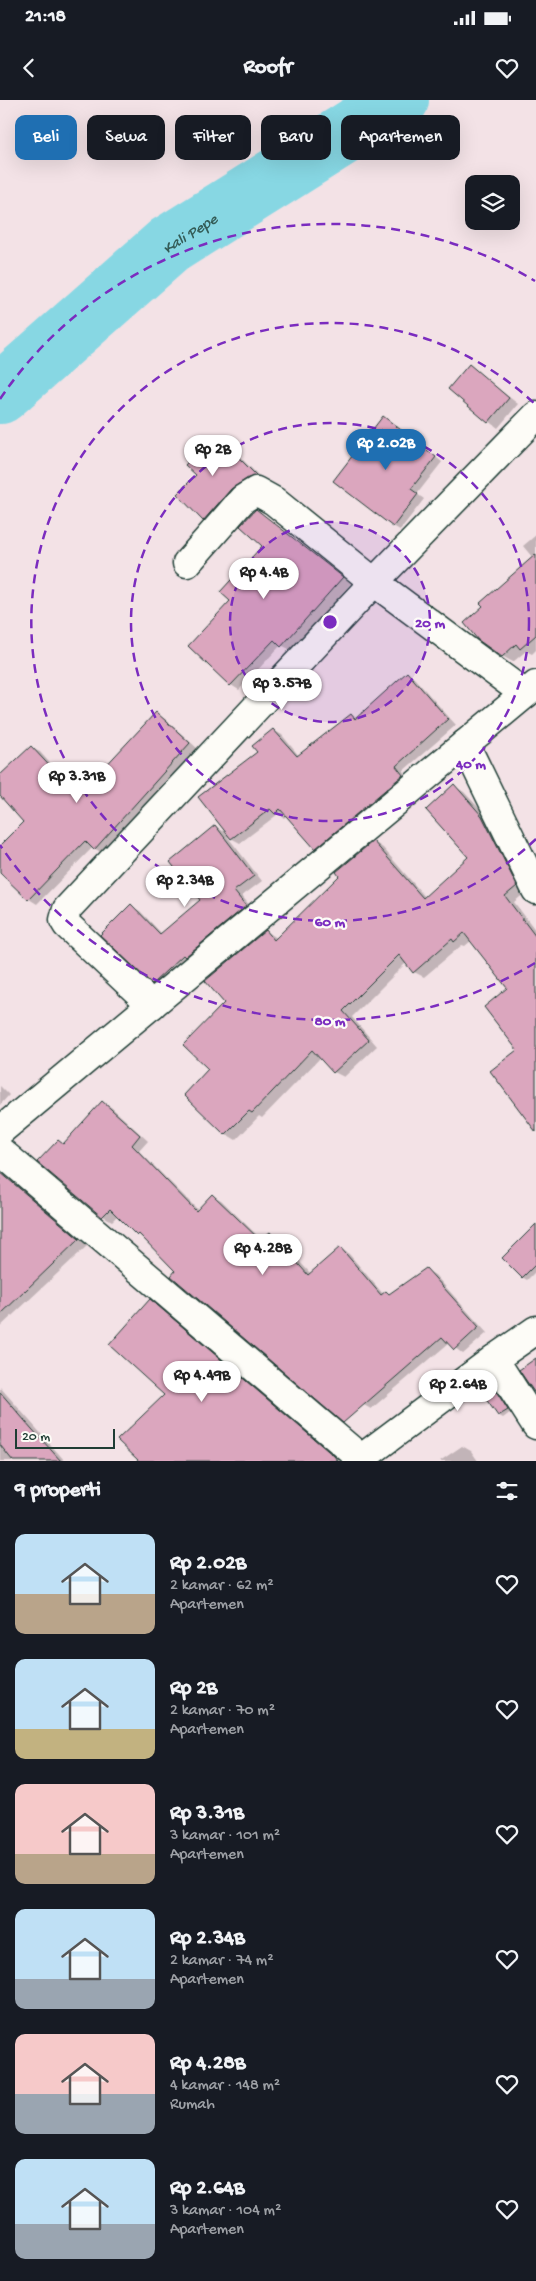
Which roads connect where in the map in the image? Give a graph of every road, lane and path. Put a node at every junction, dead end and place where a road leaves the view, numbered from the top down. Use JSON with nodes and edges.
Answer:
{"nodes":[{"id":1,"x":536,"y":416,"type":"edge"},
{"id":2,"x":187,"y":563,"type":"dead end"},
{"id":3,"x":374,"y":582,"type":"junction"},
{"id":4,"x":530,"y":690,"type":"edge"},
{"id":5,"x":465,"y":744,"type":"junction"},
{"id":6,"x":536,"y":890,"type":"edge"},
{"id":7,"x":152,"y":1005,"type":"junction"},
{"id":8,"x":0,"y":1131,"type":"edge"},
{"id":9,"x":0,"y":1151,"type":"edge"},
{"id":10,"x":536,"y":1330,"type":"edge"},
{"id":11,"x":494,"y":1358,"type":"junction"},
{"id":12,"x":536,"y":1425,"type":"edge"},
{"id":13,"x":361,"y":1460,"type":"edge"}],
"edges":[{"from":1,"to":3,"type":"street"},
{"from":2,"to":3,"type":"street"},
{"from":3,"to":4,"type":"street"},
{"from":3,"to":7,"type":"street"},
{"from":4,"to":5,"type":"street"},
{"from":5,"to":6,"type":"street"},
{"from":5,"to":7,"type":"street"},
{"from":7,"to":8,"type":"street"},
{"from":9,"to":13,"type":"street"},
{"from":10,"to":11,"type":"street"},
{"from":11,"to":12,"type":"street"},
{"from":11,"to":13,"type":"street"}]}
